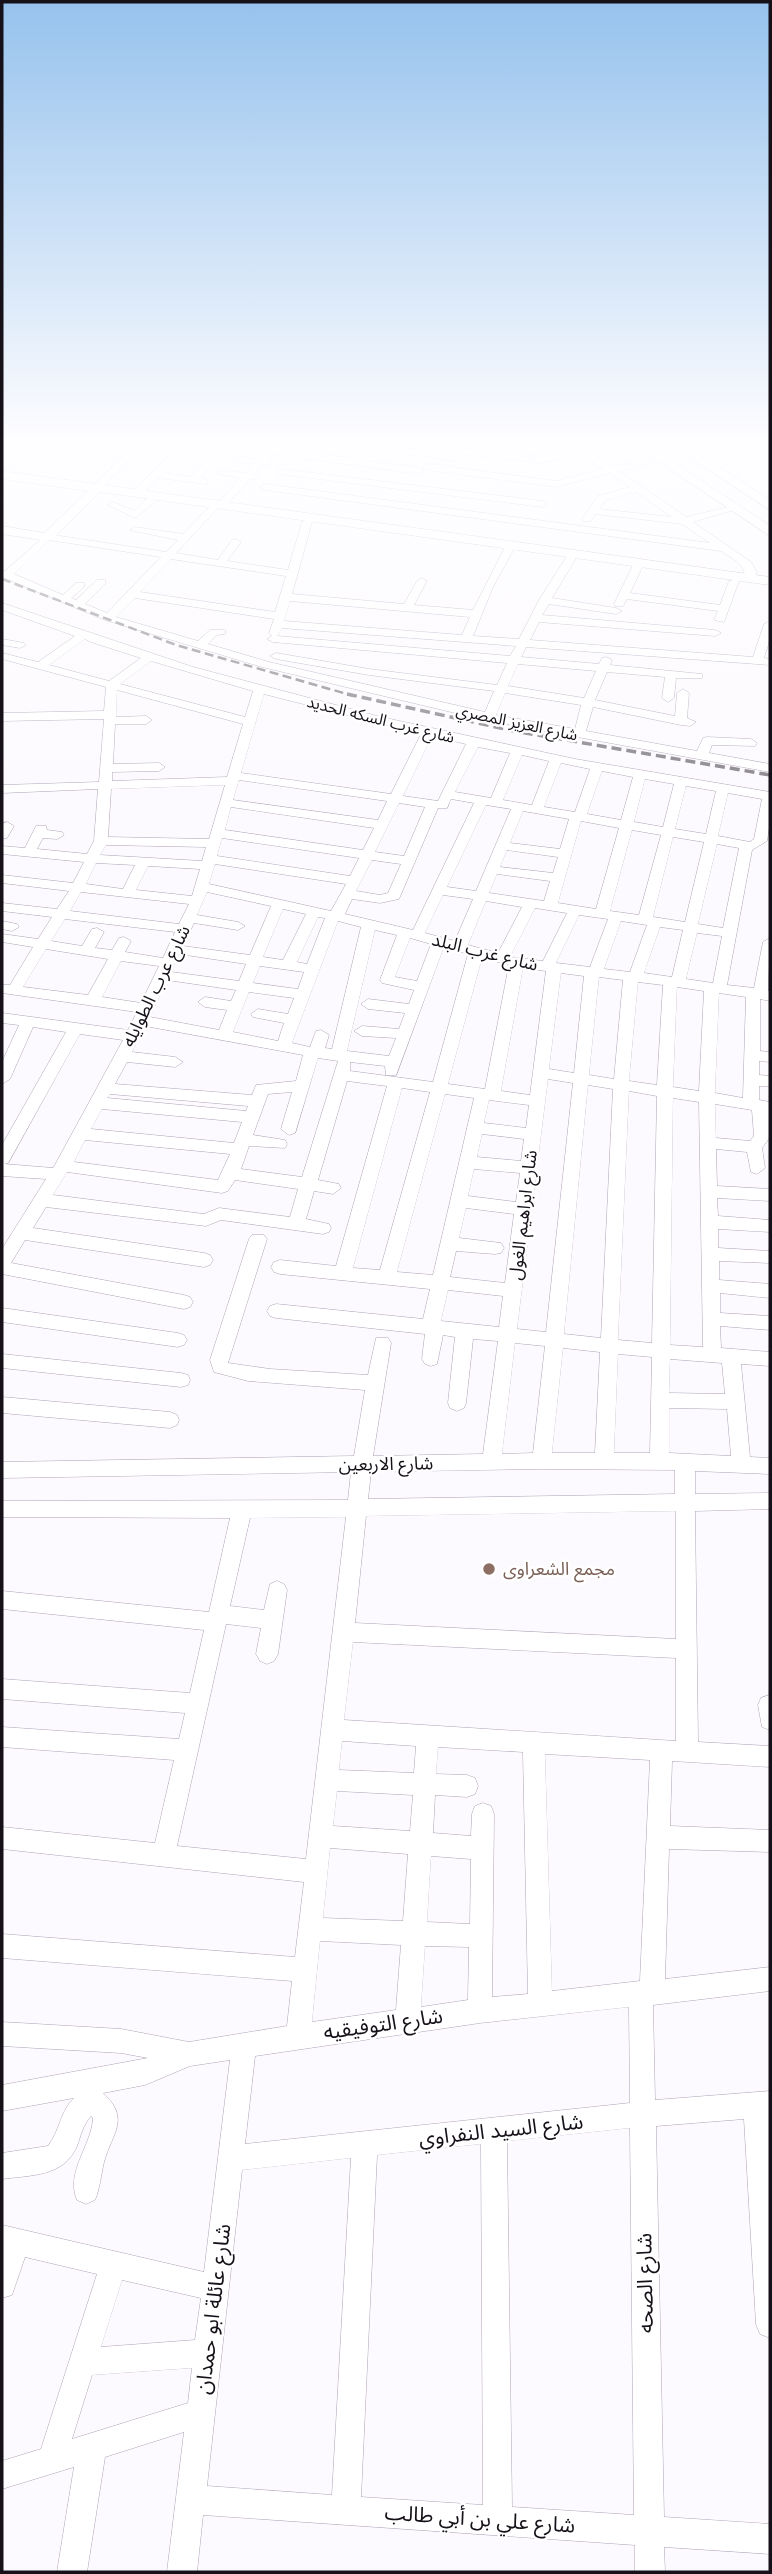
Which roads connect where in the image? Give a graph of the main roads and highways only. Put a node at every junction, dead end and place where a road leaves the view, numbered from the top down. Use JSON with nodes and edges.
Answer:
{"nodes":[{"id":1,"x":591,"y":560,"type":"edge"},
{"id":2,"x":604,"y":560,"type":"edge"},
{"id":3,"x":638,"y":565,"type":"junction"},
{"id":4,"x":770,"y":584,"type":"edge"}],
"edges":[{"from":1,"to":3,"type":"main road"},
{"from":2,"to":3,"type":"main road"},
{"from":3,"to":4,"type":"main road"},
{"from":3,"to":4,"type":"main road"}]}
